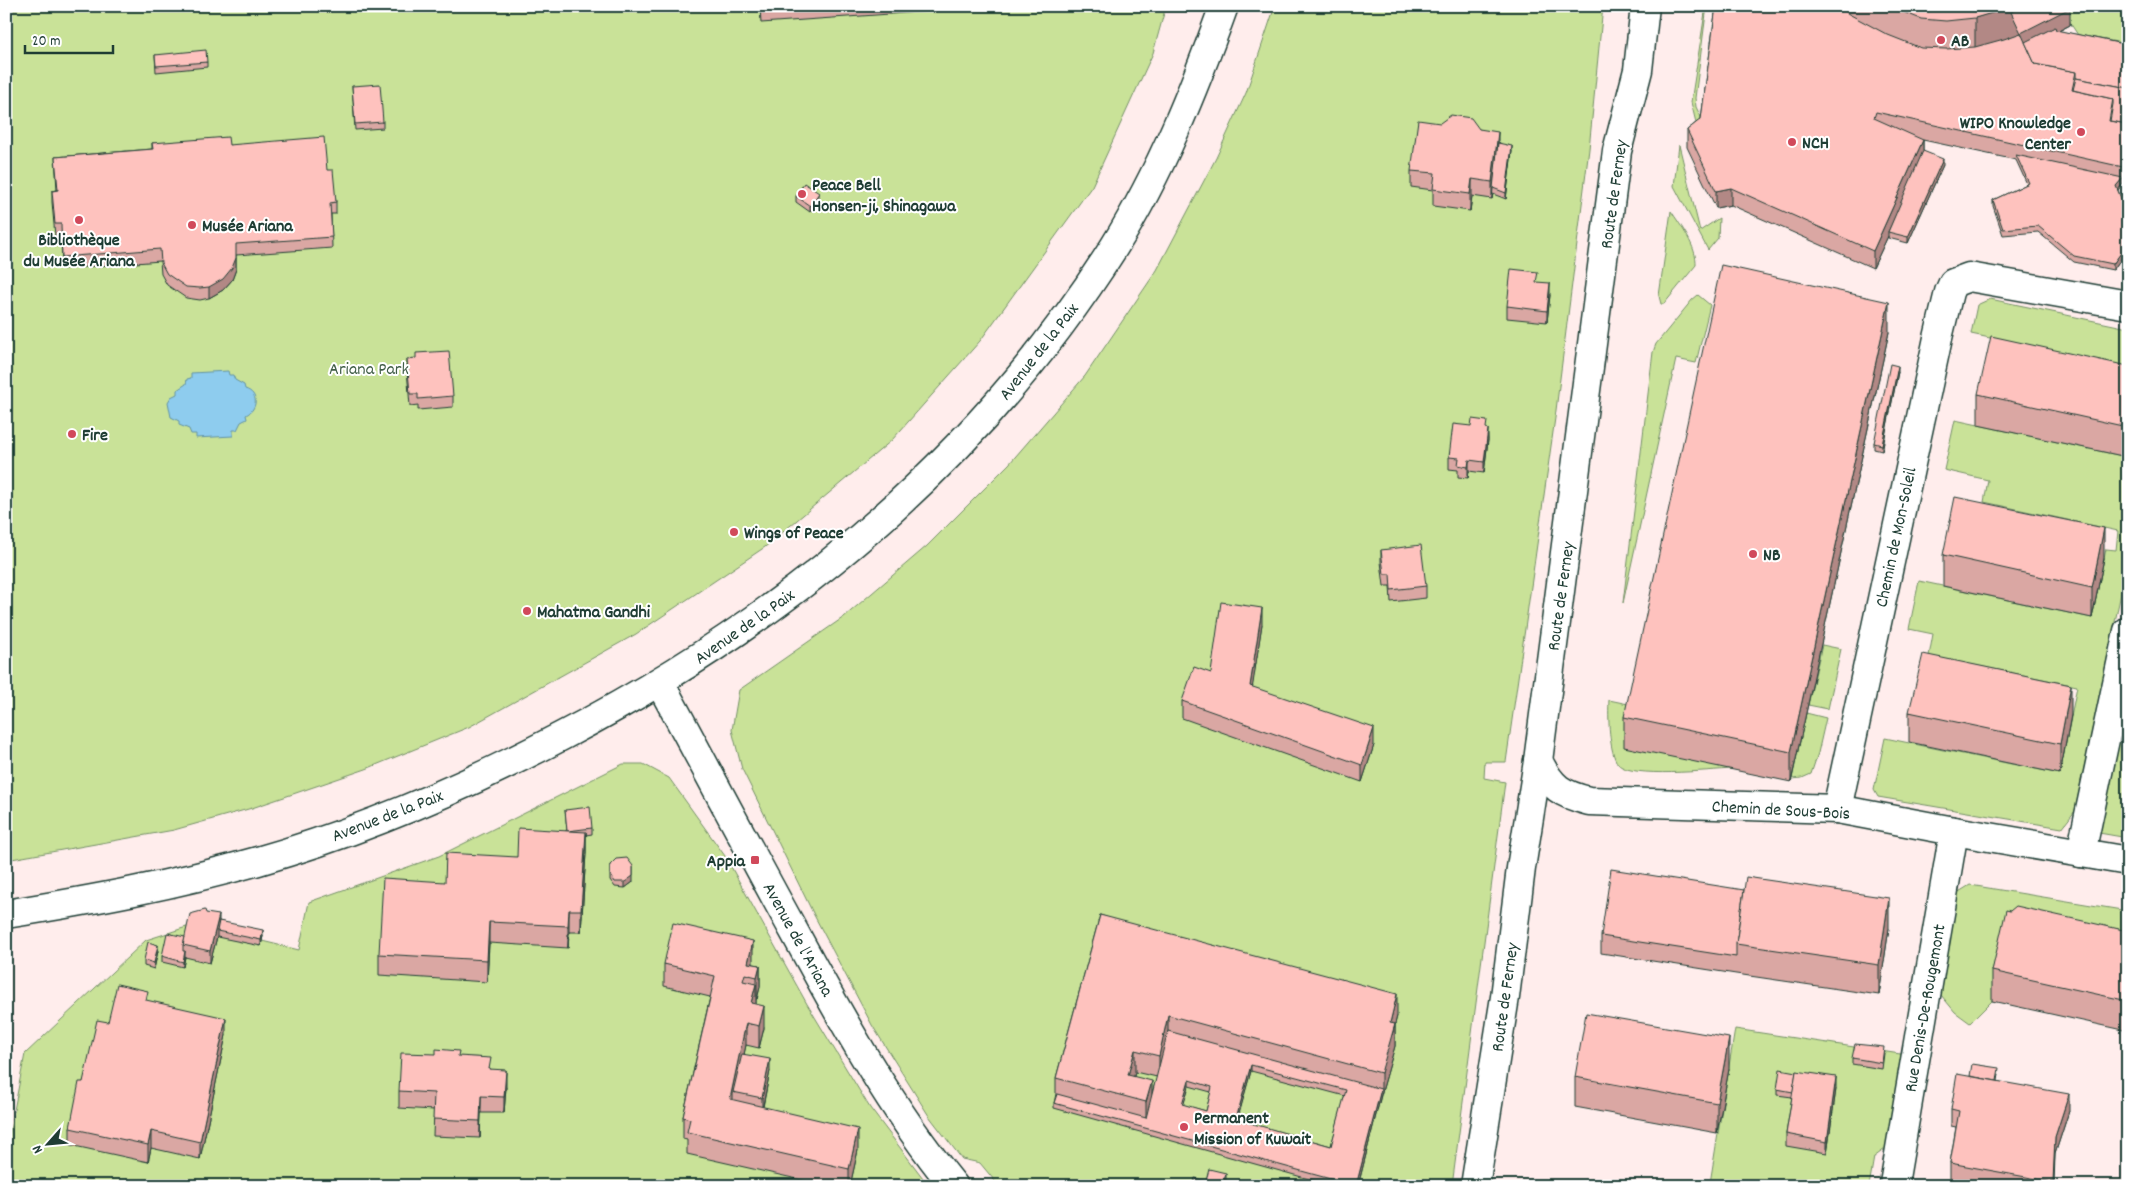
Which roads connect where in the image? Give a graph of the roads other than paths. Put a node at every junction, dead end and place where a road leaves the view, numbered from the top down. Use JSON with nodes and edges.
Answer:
{"nodes":[{"id":1,"x":1224,"y":6,"type":"edge"},
{"id":2,"x":1645,"y":6,"type":"edge"},
{"id":3,"x":2128,"y":304,"type":"edge"},
{"id":4,"x":2128,"y":631,"type":"edge"},
{"id":5,"x":660,"y":683,"type":"junction"},
{"id":6,"x":1538,"y":761,"type":"junction"},
{"id":7,"x":1837,"y":808,"type":"junction"},
{"id":8,"x":1954,"y":831,"type":"junction"},
{"id":9,"x":2081,"y":853,"type":"junction"},
{"id":10,"x":2128,"y":861,"type":"edge"},
{"id":11,"x":6,"y":914,"type":"edge"},
{"id":12,"x":1894,"y":1184,"type":"dead end"},
{"id":13,"x":954,"y":1186,"type":"edge"},
{"id":14,"x":1475,"y":1186,"type":"edge"}],
"edges":[{"from":1,"to":5,"type":"street","name":"Avenue de la Paix"},
{"from":2,"to":6,"type":"street","name":"Route de Ferney"},
{"from":3,"to":7,"type":"street","name":"Chemin de Mon-Soleil"},
{"from":4,"to":9,"type":"street"},
{"from":5,"to":11,"type":"street","name":"Avenue de la Paix"},
{"from":5,"to":13,"type":"street","name":"Avenue de l'Ariana"},
{"from":6,"to":7,"type":"street","name":"Chemin de Sous-Bois"},
{"from":6,"to":14,"type":"street","name":"Route de Ferney"},
{"from":7,"to":8,"type":"street","name":"Chemin de Sous-Bois"},
{"from":8,"to":9,"type":"street","name":"Chemin de Sous-Bois"},
{"from":8,"to":12,"type":"street","name":"Rue Denis-De-Rougemont"},
{"from":9,"to":10,"type":"street","name":"Chemin de Sous-Bois"}]}
